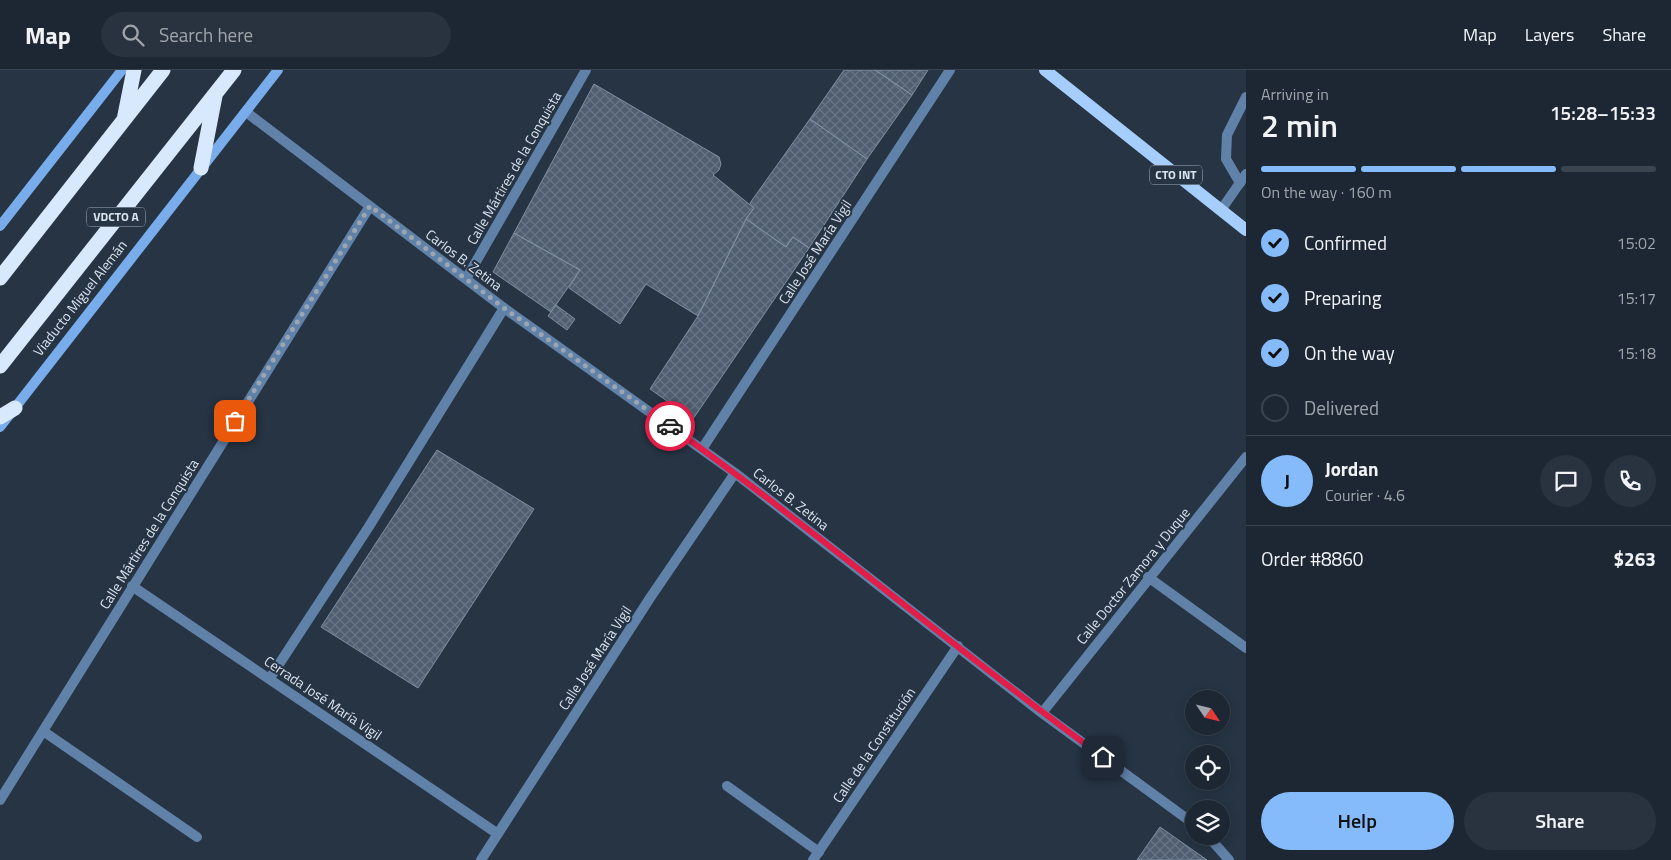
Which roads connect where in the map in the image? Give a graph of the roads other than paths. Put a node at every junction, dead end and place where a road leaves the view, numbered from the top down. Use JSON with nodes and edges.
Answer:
{"nodes":[{"id":1,"x":122,"y":70,"type":"edge"},
{"id":2,"x":134,"y":70,"type":"edge"},
{"id":3,"x":163,"y":70,"type":"edge"},
{"id":4,"x":234,"y":70,"type":"edge"},
{"id":5,"x":278,"y":70,"type":"edge"},
{"id":6,"x":586,"y":70,"type":"edge"},
{"id":7,"x":950,"y":70,"type":"edge"},
{"id":8,"x":1046,"y":70,"type":"edge"},
{"id":9,"x":216,"y":93,"type":"junction"},
{"id":10,"x":1246,"y":97,"type":"edge"},
{"id":11,"x":246,"y":112,"type":"junction"},
{"id":12,"x":124,"y":121,"type":"junction"},
{"id":13,"x":201,"y":168,"type":"junction"},
{"id":14,"x":1246,"y":174,"type":"edge"},
{"id":15,"x":1240,"y":183,"type":"junction"},
{"id":16,"x":370,"y":206,"type":"junction"},
{"id":17,"x":1221,"y":210,"type":"junction"},
{"id":18,"x":0,"y":226,"type":"edge"},
{"id":19,"x":1246,"y":230,"type":"edge"},
{"id":20,"x":0,"y":278,"type":"edge"},
{"id":21,"x":466,"y":279,"type":"junction"},
{"id":22,"x":504,"y":308,"type":"junction"},
{"id":23,"x":0,"y":366,"type":"edge"},
{"id":24,"x":15,"y":408,"type":"junction"},
{"id":25,"x":0,"y":417,"type":"edge"},
{"id":26,"x":0,"y":427,"type":"edge"},
{"id":27,"x":702,"y":449,"type":"junction"},
{"id":28,"x":1246,"y":457,"type":"edge"},
{"id":29,"x":735,"y":473,"type":"junction"},
{"id":30,"x":1148,"y":577,"type":"junction"},
{"id":31,"x":132,"y":586,"type":"junction"},
{"id":32,"x":958,"y":646,"type":"junction"},
{"id":33,"x":1246,"y":648,"type":"edge"},
{"id":34,"x":270,"y":678,"type":"junction"},
{"id":35,"x":1042,"y":713,"type":"junction"},
{"id":36,"x":43,"y":731,"type":"junction"},
{"id":37,"x":727,"y":786,"type":"dead end"},
{"id":38,"x":0,"y":800,"type":"edge"},
{"id":39,"x":1185,"y":817,"type":"edge"},
{"id":40,"x":498,"y":834,"type":"junction"},
{"id":41,"x":197,"y":837,"type":"dead end"},
{"id":42,"x":1216,"y":845,"type":"edge"},
{"id":43,"x":816,"y":856,"type":"edge"},
{"id":44,"x":481,"y":860,"type":"edge"},
{"id":45,"x":1229,"y":860,"type":"edge"}],
"edges":[{"from":1,"to":18,"type":"main road"},
{"from":2,"to":12,"type":"highway"},
{"from":3,"to":12,"type":"highway"},
{"from":4,"to":9,"type":"highway","name":"Viaducto Miguel Alemán","number":"VDCTO A"},
{"from":5,"to":11,"type":"main road","name":"Viaducto Miguel Alemán"},
{"from":6,"to":21,"type":"street","name":"Calle Mártires de la Conquista"},
{"from":7,"to":27,"type":"street","name":"Calle José María Vigil"},
{"from":8,"to":17,"type":"main road","number":"CTO INT"},
{"from":9,"to":13,"type":"highway"},
{"from":9,"to":23,"type":"highway","name":"Viaducto Miguel Alemán","number":"VDCTO A"},
{"from":10,"to":15,"type":"street"},
{"from":11,"to":13,"type":"main road","name":"Viaducto Miguel Alemán"},
{"from":11,"to":16,"type":"street","name":"Carlos B. Zetina"},
{"from":12,"to":20,"type":"highway"},
{"from":13,"to":24,"type":"main road","name":"Viaducto Miguel Alemán"},
{"from":14,"to":15,"type":"street"},
{"from":15,"to":17,"type":"street"},
{"from":16,"to":21,"type":"street","name":"Carlos B. Zetina"},
{"from":16,"to":31,"type":"street","name":"Calle Mártires de la Conquista"},
{"from":17,"to":19,"type":"main road","number":"CTO INT"},
{"from":21,"to":22,"type":"street","name":"Carlos B. Zetina"},
{"from":22,"to":27,"type":"street","name":"Carlos B. Zetina"},
{"from":22,"to":34,"type":"street"},
{"from":24,"to":25,"type":"highway"},
{"from":24,"to":26,"type":"main road","name":"Viaducto Miguel Alemán"},
{"from":27,"to":29,"type":"street","name":"Carlos B. Zetina"},
{"from":28,"to":30,"type":"street","name":"Calle Doctor Zamora y Duque"},
{"from":29,"to":32,"type":"street","name":"Carlos B. Zetina"},
{"from":29,"to":40,"type":"street","name":"Calle José María Vigil"},
{"from":30,"to":33,"type":"street"},
{"from":30,"to":35,"type":"street","name":"Calle Doctor Zamora y Duque"},
{"from":31,"to":34,"type":"street","name":"Cerrada José María Vigil"},
{"from":31,"to":36,"type":"street","name":"Calle Mártires de la Conquista"},
{"from":32,"to":35,"type":"street","name":"Carlos B. Zetina"},
{"from":32,"to":43,"type":"street","name":"Calle de la Constitución"},
{"from":34,"to":40,"type":"street","name":"Cerrada José María Vigil"},
{"from":35,"to":39,"type":"street","name":"Carlos B. Zetina"},
{"from":36,"to":38,"type":"street","name":"Calle Mártires de la Conquista"},
{"from":36,"to":41,"type":"street"},
{"from":37,"to":43,"type":"street"},
{"from":40,"to":44,"type":"street","name":"Calle José María Vigil"},
{"from":42,"to":45,"type":"street"}]}
